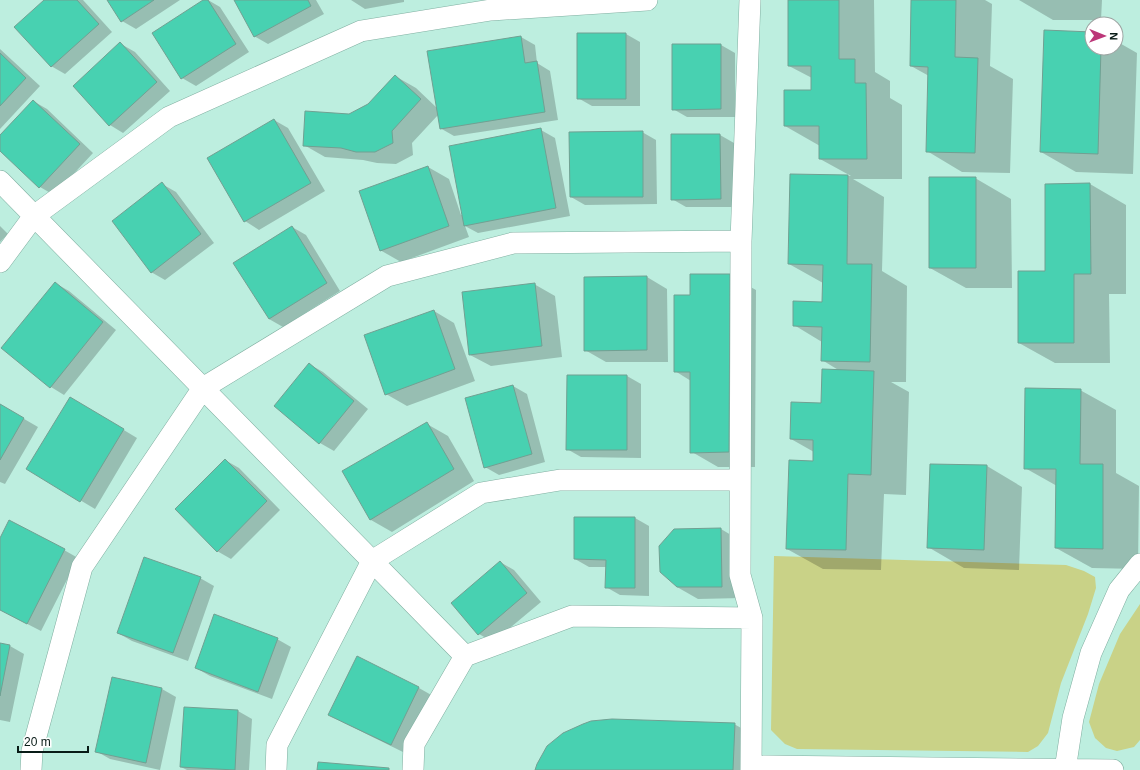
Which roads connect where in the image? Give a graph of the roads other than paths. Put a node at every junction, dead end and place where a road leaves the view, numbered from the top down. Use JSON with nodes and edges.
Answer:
{"nodes":[{"id":1,"x":647,"y":0,"type":"edge"},
{"id":2,"x":750,"y":0,"type":"edge"},
{"id":3,"x":0,"y":181,"type":"edge"},
{"id":4,"x":34,"y":216,"type":"junction"},
{"id":5,"x":741,"y":241,"type":"junction"},
{"id":6,"x":0,"y":262,"type":"edge"},
{"id":7,"x":203,"y":388,"type":"junction"},
{"id":8,"x":740,"y":480,"type":"junction"},
{"id":9,"x":372,"y":561,"type":"junction"},
{"id":10,"x":1140,"y":564,"type":"edge"},
{"id":11,"x":752,"y":618,"type":"junction"},
{"id":12,"x":465,"y":656,"type":"junction"},
{"id":13,"x":751,"y":768,"type":"edge"},
{"id":14,"x":31,"y":770,"type":"edge"},
{"id":15,"x":276,"y":770,"type":"edge"},
{"id":16,"x":413,"y":770,"type":"edge"},
{"id":17,"x":1065,"y":770,"type":"edge"},
{"id":18,"x":1113,"y":770,"type":"edge"}],
"edges":[{"from":1,"to":4,"type":"street"},
{"from":2,"to":5,"type":"street"},
{"from":3,"to":4,"type":"street"},
{"from":4,"to":6,"type":"street"},
{"from":4,"to":7,"type":"street"},
{"from":5,"to":7,"type":"street"},
{"from":5,"to":8,"type":"street"},
{"from":7,"to":9,"type":"street"},
{"from":7,"to":14,"type":"street"},
{"from":8,"to":9,"type":"street"},
{"from":8,"to":11,"type":"street"},
{"from":9,"to":12,"type":"street"},
{"from":9,"to":15,"type":"street"},
{"from":10,"to":17,"type":"street"},
{"from":11,"to":12,"type":"street"},
{"from":11,"to":13,"type":"street"},
{"from":12,"to":16,"type":"street"},
{"from":13,"to":17,"type":"street"},
{"from":17,"to":18,"type":"street"}]}
